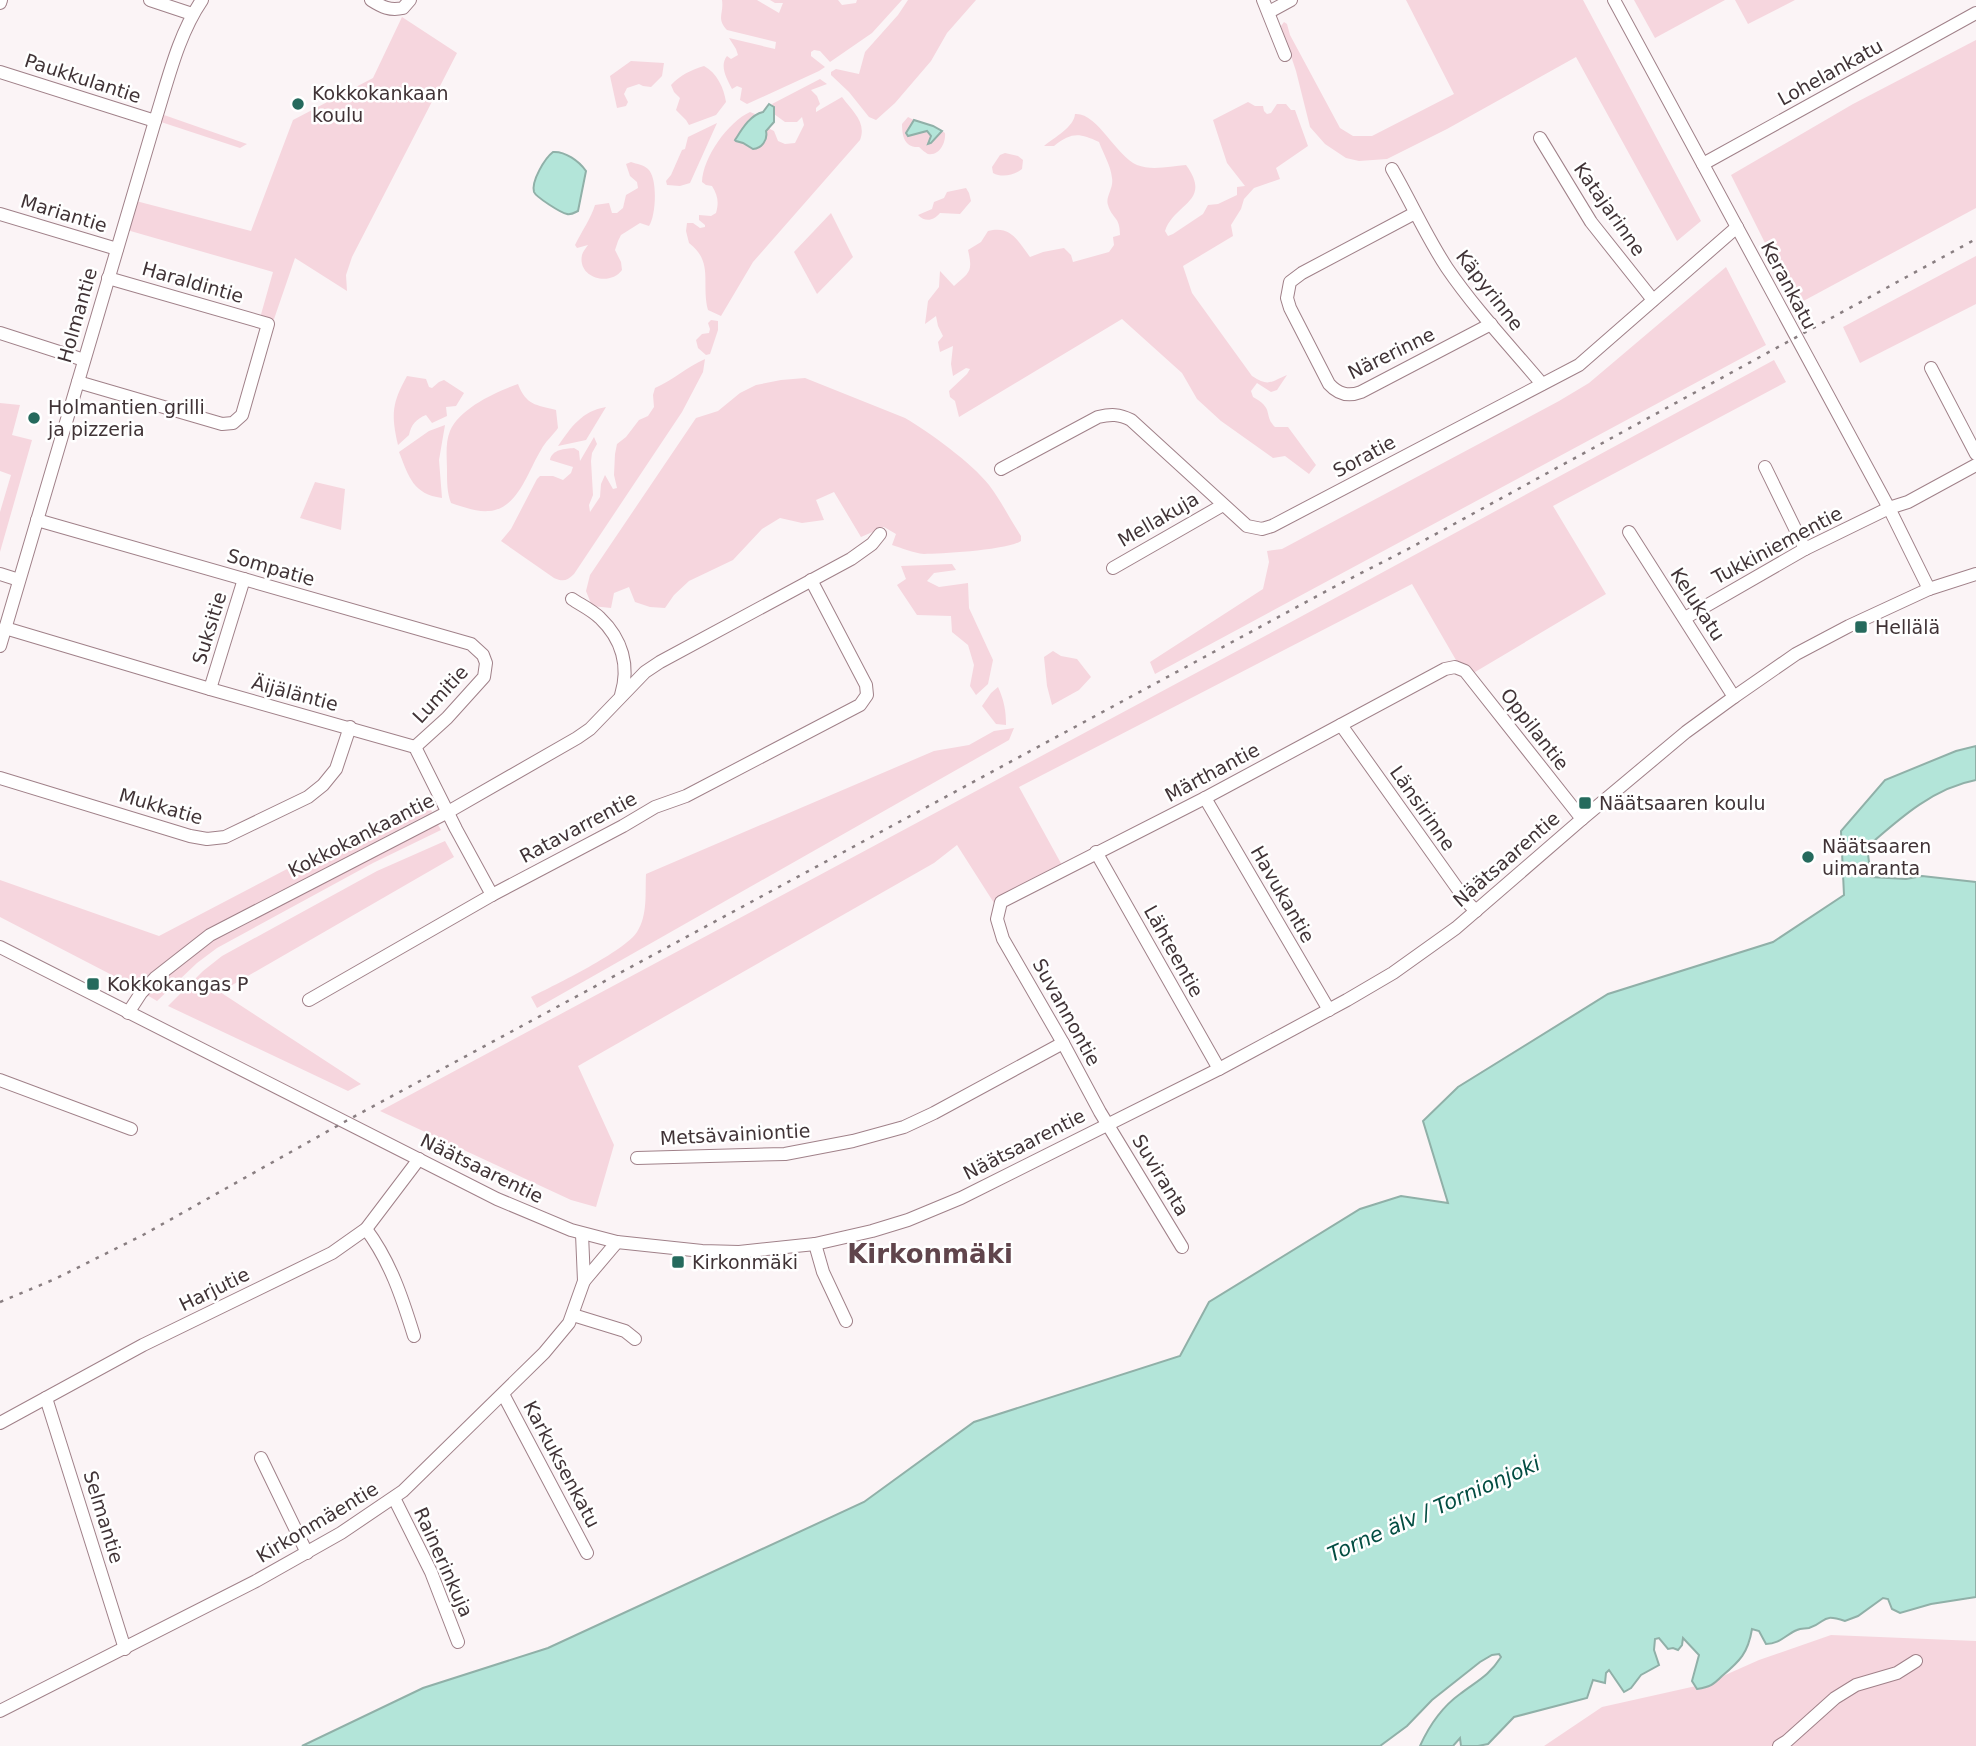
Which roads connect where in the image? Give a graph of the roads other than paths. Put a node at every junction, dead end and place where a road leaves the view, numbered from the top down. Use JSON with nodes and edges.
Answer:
{"nodes":[{"id":1,"x":150,"y":0,"type":"edge"},
{"id":2,"x":202,"y":0,"type":"edge"},
{"id":3,"x":371,"y":0,"type":"edge"},
{"id":4,"x":1290,"y":0,"type":"edge"},
{"id":5,"x":1614,"y":0,"type":"edge"},
{"id":6,"x":406,"y":4,"type":"edge"},
{"id":7,"x":1266,"y":6,"type":"edge"},
{"id":8,"x":1976,"y":13,"type":"edge"},
{"id":9,"x":192,"y":14,"type":"junction"},
{"id":10,"x":1285,"y":55,"type":"dead end"},
{"id":11,"x":0,"y":72,"type":"edge"},
{"id":12,"x":155,"y":121,"type":"junction"},
{"id":13,"x":1540,"y":138,"type":"dead end"},
{"id":14,"x":1703,"y":164,"type":"junction"},
{"id":15,"x":1392,"y":169,"type":"dead end"},
{"id":16,"x":0,"y":214,"type":"edge"},
{"id":17,"x":1415,"y":214,"type":"junction"},
{"id":18,"x":1737,"y":227,"type":"junction"},
{"id":19,"x":117,"y":249,"type":"junction"},
{"id":20,"x":108,"y":278,"type":"junction"},
{"id":21,"x":1653,"y":300,"type":"junction"},
{"id":22,"x":1491,"y":324,"type":"junction"},
{"id":23,"x":0,"y":333,"type":"edge"},
{"id":24,"x":84,"y":359,"type":"junction"},
{"id":25,"x":1930,"y":368,"type":"dead end"},
{"id":26,"x":78,"y":382,"type":"junction"},
{"id":27,"x":1542,"y":384,"type":"junction"},
{"id":28,"x":1976,"y":454,"type":"edge"},
{"id":29,"x":1976,"y":465,"type":"edge"},
{"id":30,"x":1765,"y":467,"type":"dead end"},
{"id":31,"x":1001,"y":468,"type":"dead end"},
{"id":32,"x":1223,"y":505,"type":"junction"},
{"id":33,"x":1889,"y":508,"type":"junction"},
{"id":34,"x":37,"y":520,"type":"junction"},
{"id":35,"x":1629,"y":532,"type":"dead end"},
{"id":36,"x":880,"y":534,"type":"dead end"},
{"id":37,"x":1805,"y":549,"type":"junction"},
{"id":38,"x":1113,"y":568,"type":"dead end"},
{"id":39,"x":1976,"y":573,"type":"edge"},
{"id":40,"x":0,"y":574,"type":"edge"},
{"id":41,"x":244,"y":579,"type":"junction"},
{"id":42,"x":19,"y":580,"type":"junction"},
{"id":43,"x":811,"y":580,"type":"junction"},
{"id":44,"x":1929,"y":589,"type":"junction"},
{"id":45,"x":572,"y":599,"type":"dead end"},
{"id":46,"x":1685,"y":618,"type":"junction"},
{"id":47,"x":5,"y":628,"type":"junction"},
{"id":48,"x":0,"y":646,"type":"edge"},
{"id":49,"x":486,"y":663,"type":"joint"},
{"id":50,"x":1455,"y":667,"type":"joint"},
{"id":51,"x":210,"y":689,"type":"junction"},
{"id":52,"x":1734,"y":697,"type":"junction"},
{"id":53,"x":620,"y":698,"type":"junction"},
{"id":54,"x":1341,"y":725,"type":"junction"},
{"id":55,"x":350,"y":727,"type":"junction"},
{"id":56,"x":415,"y":747,"type":"junction"},
{"id":57,"x":0,"y":778,"type":"edge"},
{"id":58,"x":1205,"y":798,"type":"junction"},
{"id":59,"x":448,"y":812,"type":"junction"},
{"id":60,"x":1582,"y":819,"type":"junction"},
{"id":61,"x":1096,"y":852,"type":"junction"},
{"id":62,"x":492,"y":895,"type":"junction"},
{"id":63,"x":1476,"y":911,"type":"junction"},
{"id":64,"x":997,"y":919,"type":"joint"},
{"id":65,"x":0,"y":947,"type":"edge"},
{"id":66,"x":309,"y":1000,"type":"dead end"},
{"id":67,"x":1329,"y":1010,"type":"junction"},
{"id":68,"x":128,"y":1013,"type":"junction"},
{"id":69,"x":1063,"y":1043,"type":"junction"},
{"id":70,"x":1219,"y":1069,"type":"junction"},
{"id":71,"x":0,"y":1080,"type":"edge"},
{"id":72,"x":1108,"y":1124,"type":"junction"},
{"id":73,"x":131,"y":1129,"type":"dead end"},
{"id":74,"x":637,"y":1158,"type":"dead end"},
{"id":75,"x":419,"y":1159,"type":"junction"},
{"id":76,"x":366,"y":1228,"type":"junction"},
{"id":77,"x":582,"y":1234,"type":"junction"},
{"id":78,"x":617,"y":1242,"type":"junction"},
{"id":79,"x":815,"y":1244,"type":"junction"},
{"id":80,"x":1182,"y":1247,"type":"dead end"},
{"id":81,"x":584,"y":1281,"type":"junction"},
{"id":82,"x":573,"y":1315,"type":"junction"},
{"id":83,"x":846,"y":1321,"type":"dead end"},
{"id":84,"x":414,"y":1336,"type":"dead end"},
{"id":85,"x":635,"y":1339,"type":"dead end"},
{"id":86,"x":503,"y":1394,"type":"junction"},
{"id":87,"x":46,"y":1398,"type":"junction"},
{"id":88,"x":0,"y":1423,"type":"edge"},
{"id":89,"x":261,"y":1458,"type":"dead end"},
{"id":90,"x":394,"y":1498,"type":"junction"},
{"id":91,"x":307,"y":1553,"type":"junction"},
{"id":92,"x":587,"y":1553,"type":"dead end"},
{"id":93,"x":458,"y":1642,"type":"dead end"},
{"id":94,"x":125,"y":1648,"type":"junction"},
{"id":95,"x":1916,"y":1661,"type":"dead end"},
{"id":96,"x":0,"y":1711,"type":"edge"},
{"id":97,"x":1779,"y":1746,"type":"edge"}],
"edges":[{"from":1,"to":9,"type":"street"},
{"from":2,"to":9,"type":"street","name":"Holmantie"},
{"from":3,"to":6,"type":"street"},
{"from":4,"to":7,"type":"street"},
{"from":5,"to":14,"type":"street","name":"Kerankatu"},
{"from":7,"to":10,"type":"street"},
{"from":8,"to":14,"type":"street","name":"Lohelankatu"},
{"from":9,"to":12,"type":"street","name":"Holmantie"},
{"from":11,"to":12,"type":"street","name":"Paukkulantie"},
{"from":12,"to":19,"type":"street","name":"Holmantie"},
{"from":13,"to":21,"type":"street","name":"Katajarinne"},
{"from":14,"to":18,"type":"street","name":"Kerankatu"},
{"from":15,"to":17,"type":"street","name":"Käpyrinne"},
{"from":16,"to":19,"type":"street","name":"Mariantie"},
{"from":17,"to":22,"type":"street","name":"Käpyrinne"},
{"from":17,"to":22,"type":"street","name":"Närerinne"},
{"from":18,"to":21,"type":"street","name":"Soratie"},
{"from":18,"to":33,"type":"street","name":"Kerankatu"},
{"from":19,"to":20,"type":"street","name":"Holmantie"},
{"from":20,"to":24,"type":"street","name":"Holmantie"},
{"from":20,"to":26,"type":"street","name":"Haraldintie"},
{"from":21,"to":27,"type":"street","name":"Soratie"},
{"from":22,"to":27,"type":"street","name":"Käpyrinne"},
{"from":23,"to":24,"type":"street"},
{"from":24,"to":26,"type":"street","name":"Holmantie"},
{"from":25,"to":28,"type":"street"},
{"from":26,"to":34,"type":"street","name":"Holmantie"},
{"from":27,"to":32,"type":"street","name":"Soratie"},
{"from":29,"to":33,"type":"street","name":"Tukkiniementie"},
{"from":30,"to":37,"type":"street"},
{"from":31,"to":32,"type":"street","name":"Soratie"},
{"from":32,"to":38,"type":"street","name":"Mellakuja"},
{"from":33,"to":37,"type":"street","name":"Tukkiniementie"},
{"from":33,"to":44,"type":"street","name":"Kerankatu"},
{"from":34,"to":41,"type":"street","name":"Sompatie"},
{"from":34,"to":42,"type":"street","name":"Holmantie"},
{"from":35,"to":46,"type":"street","name":"Kelukatu"},
{"from":36,"to":43,"type":"street","name":"Kokkokankaantie"},
{"from":37,"to":46,"type":"street","name":"Tukkiniementie"},
{"from":39,"to":44,"type":"street","name":"Näätsaarentie"},
{"from":40,"to":42,"type":"street"},
{"from":41,"to":49,"type":"street","name":"Sompatie"},
{"from":41,"to":51,"type":"street","name":"Suksitie"},
{"from":42,"to":47,"type":"street","name":"Holmantie"},
{"from":43,"to":53,"type":"street","name":"Kokkokankaantie"},
{"from":43,"to":62,"type":"street","name":"Ratavarrentie"},
{"from":44,"to":52,"type":"street","name":"Näätsaarentie"},
{"from":45,"to":53,"type":"street"},
{"from":46,"to":52,"type":"street","name":"Kelukatu"},
{"from":47,"to":48,"type":"street","name":"Holmantie"},
{"from":47,"to":51,"type":"street","name":"Äijäläntie"},
{"from":49,"to":56,"type":"street","name":"Lumitie"},
{"from":50,"to":54,"type":"street","name":"Märthantie"},
{"from":50,"to":60,"type":"street","name":"Oppilantie"},
{"from":51,"to":55,"type":"street","name":"Äijäläntie"},
{"from":52,"to":60,"type":"street","name":"Näätsaarentie"},
{"from":53,"to":59,"type":"street","name":"Kokkokankaantie"},
{"from":54,"to":58,"type":"street","name":"Märthantie"},
{"from":54,"to":63,"type":"street","name":"Länsirinne"},
{"from":55,"to":56,"type":"street","name":"Äijäläntie"},
{"from":55,"to":57,"type":"street","name":"Mukkatie"},
{"from":56,"to":59,"type":"street"},
{"from":58,"to":61,"type":"street","name":"Märthantie"},
{"from":58,"to":67,"type":"street","name":"Havukantie"},
{"from":59,"to":62,"type":"street"},
{"from":59,"to":68,"type":"street","name":"Kokkokankaantie"},
{"from":60,"to":63,"type":"street","name":"Näätsaarentie"},
{"from":61,"to":64,"type":"street","name":"Märthantie"},
{"from":61,"to":70,"type":"street","name":"Lähteentie"},
{"from":62,"to":66,"type":"street","name":"Ratavarrentie"},
{"from":63,"to":67,"type":"street","name":"Näätsaarentie"},
{"from":64,"to":69,"type":"street","name":"Suvannontie"},
{"from":65,"to":68,"type":"street","name":"Näätsaarentie"},
{"from":67,"to":70,"type":"street","name":"Näätsaarentie"},
{"from":68,"to":75,"type":"street","name":"Näätsaarentie"},
{"from":69,"to":72,"type":"street","name":"Suvannontie"},
{"from":69,"to":74,"type":"street","name":"Metsävainiontie"},
{"from":70,"to":72,"type":"street","name":"Näätsaarentie"},
{"from":71,"to":73,"type":"street"},
{"from":72,"to":79,"type":"street","name":"Näätsaarentie"},
{"from":72,"to":80,"type":"street","name":"Suviranta"},
{"from":75,"to":76,"type":"street","name":"Harjutie"},
{"from":75,"to":77,"type":"street","name":"Näätsaarentie"},
{"from":76,"to":84,"type":"street"},
{"from":76,"to":87,"type":"street","name":"Harjutie"},
{"from":77,"to":78,"type":"street","name":"Näätsaarentie"},
{"from":77,"to":81,"type":"street","name":"Kirkonmäentie"},
{"from":78,"to":79,"type":"street","name":"Näätsaarentie"},
{"from":78,"to":81,"type":"street","name":"Kirkonmäentie"},
{"from":79,"to":83,"type":"street"},
{"from":81,"to":82,"type":"street","name":"Kirkonmäentie"},
{"from":82,"to":85,"type":"street"},
{"from":82,"to":86,"type":"street","name":"Kirkonmäentie"},
{"from":86,"to":90,"type":"street","name":"Kirkonmäentie"},
{"from":86,"to":92,"type":"street","name":"Karkuksenkatu"},
{"from":87,"to":88,"type":"street","name":"Harjutie"},
{"from":87,"to":94,"type":"street","name":"Selmantie"},
{"from":89,"to":91,"type":"street"},
{"from":90,"to":91,"type":"street","name":"Kirkonmäentie"},
{"from":90,"to":93,"type":"street","name":"Rainerinkuja"},
{"from":91,"to":94,"type":"street","name":"Kirkonmäentie"},
{"from":94,"to":96,"type":"street","name":"Kirkonmäentie"},
{"from":95,"to":97,"type":"street"}]}
